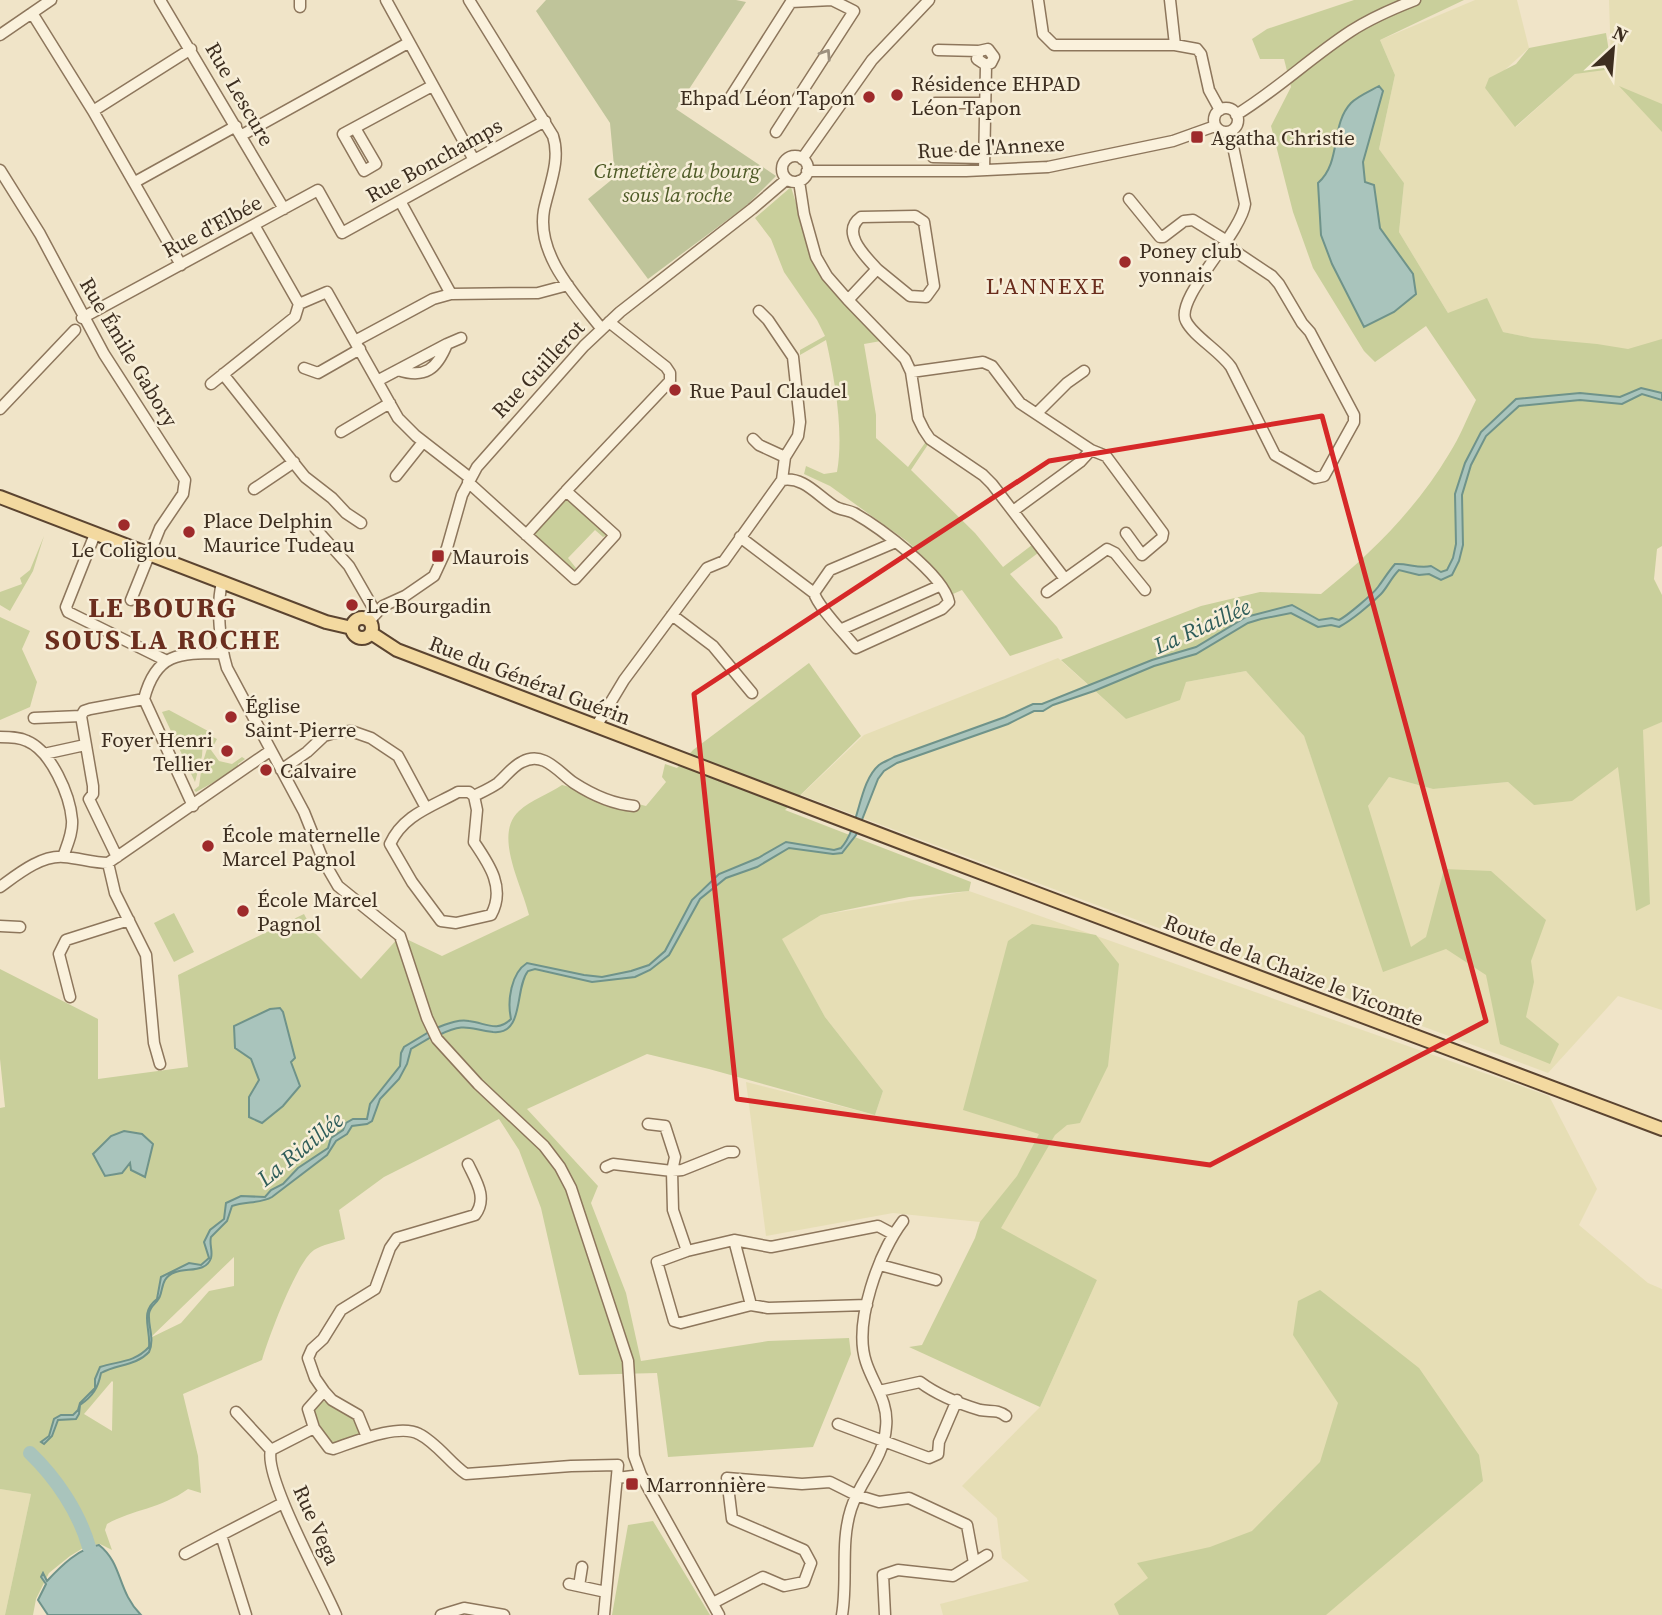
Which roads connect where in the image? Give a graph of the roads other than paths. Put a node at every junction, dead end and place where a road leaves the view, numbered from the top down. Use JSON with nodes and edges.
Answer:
{"nodes":[{"id":1,"x":51,"y":0,"type":"edge"},
{"id":2,"x":160,"y":0,"type":"edge"},
{"id":3,"x":386,"y":0,"type":"edge"},
{"id":4,"x":469,"y":0,"type":"edge"},
{"id":5,"x":929,"y":0,"type":"edge"},
{"id":6,"x":1038,"y":0,"type":"edge"},
{"id":7,"x":1170,"y":0,"type":"edge"},
{"id":8,"x":1415,"y":0,"type":"edge"},
{"id":9,"x":32,"y":13,"type":"junction"},
{"id":10,"x":0,"y":35,"type":"edge"},
{"id":11,"x":408,"y":44,"type":"junction"},
{"id":12,"x":1175,"y":45,"type":"junction"},
{"id":13,"x":191,"y":49,"type":"junction"},
{"id":14,"x":938,"y":50,"type":"dead end"},
{"id":15,"x":432,"y":86,"type":"junction"},
{"id":16,"x":730,"y":98,"type":"dead end"},
{"id":17,"x":936,"y":103,"type":"dead end"},
{"id":18,"x":984,"y":103,"type":"junction"},
{"id":19,"x":1220,"y":110,"type":"junction"},
{"id":20,"x":93,"y":111,"type":"junction"},
{"id":21,"x":1236,"y":115,"type":"junction"},
{"id":22,"x":545,"y":121,"type":"junction"},
{"id":23,"x":1215,"y":126,"type":"junction"},
{"id":24,"x":355,"y":128,"type":"dead end"},
{"id":25,"x":239,"y":130,"type":"junction"},
{"id":26,"x":776,"y":132,"type":"dead end"},
{"id":27,"x":1230,"y":132,"type":"junction"},
{"id":28,"x":933,"y":157,"type":"dead end"},
{"id":29,"x":984,"y":158,"type":"junction"},
{"id":30,"x":802,"y":159,"type":"junction"},
{"id":31,"x":474,"y":160,"type":"junction"},
{"id":32,"x":984,"y":170,"type":"junction"},
{"id":33,"x":807,"y":171,"type":"junction"},
{"id":34,"x":1,"y":176,"type":"edge"},
{"id":35,"x":787,"y":179,"type":"junction"},
{"id":36,"x":135,"y":181,"type":"junction"},
{"id":37,"x":799,"y":181,"type":"junction"},
{"id":38,"x":1129,"y":199,"type":"dead end"},
{"id":39,"x":400,"y":201,"type":"junction"},
{"id":40,"x":284,"y":209,"type":"junction"},
{"id":41,"x":254,"y":225,"type":"junction"},
{"id":42,"x":342,"y":233,"type":"joint"},
{"id":43,"x":1227,"y":241,"type":"junction"},
{"id":44,"x":181,"y":265,"type":"junction"},
{"id":45,"x":877,"y":269,"type":"junction"},
{"id":46,"x":568,"y":285,"type":"junction"},
{"id":47,"x":451,"y":294,"type":"junction"},
{"id":48,"x":848,"y":300,"type":"junction"},
{"id":49,"x":299,"y":304,"type":"junction"},
{"id":50,"x":759,"y":311,"type":"dead end"},
{"id":51,"x":82,"y":318,"type":"junction"},
{"id":52,"x":605,"y":325,"type":"junction"},
{"id":53,"x":75,"y":330,"type":"dead end"},
{"id":54,"x":461,"y":338,"type":"dead end"},
{"id":55,"x":447,"y":344,"type":"junction"},
{"id":56,"x":357,"y":345,"type":"junction"},
{"id":57,"x":304,"y":368,"type":"dead end"},
{"id":58,"x":398,"y":370,"type":"junction"},
{"id":59,"x":1084,"y":371,"type":"dead end"},
{"id":60,"x":911,"y":372,"type":"junction"},
{"id":61,"x":223,"y":374,"type":"junction"},
{"id":62,"x":377,"y":381,"type":"junction"},
{"id":63,"x":211,"y":384,"type":"dead end"},
{"id":64,"x":390,"y":403,"type":"junction"},
{"id":65,"x":0,"y":409,"type":"edge"},
{"id":66,"x":1037,"y":414,"type":"junction"},
{"id":67,"x":341,"y":432,"type":"dead end"},
{"id":68,"x":753,"y":439,"type":"dead end"},
{"id":69,"x":424,"y":442,"type":"junction"},
{"id":70,"x":1091,"y":450,"type":"junction"},
{"id":71,"x":785,"y":457,"type":"junction"},
{"id":72,"x":294,"y":462,"type":"junction"},
{"id":73,"x":396,"y":476,"type":"dead end"},
{"id":74,"x":469,"y":480,"type":"junction"},
{"id":75,"x":782,"y":480,"type":"junction"},
{"id":76,"x":254,"y":489,"type":"dead end"},
{"id":77,"x":566,"y":491,"type":"junction"},
{"id":78,"x":0,"y":497,"type":"edge"},
{"id":79,"x":1013,"y":511,"type":"junction"},
{"id":80,"x":361,"y":523,"type":"dead end"},
{"id":81,"x":315,"y":528,"type":"dead end"},
{"id":82,"x":1126,"y":533,"type":"dead end"},
{"id":83,"x":95,"y":534,"type":"junction"},
{"id":84,"x":526,"y":535,"type":"junction"},
{"id":85,"x":740,"y":537,"type":"junction"},
{"id":86,"x":896,"y":542,"type":"junction"},
{"id":87,"x":149,"y":554,"type":"junction"},
{"id":88,"x":1065,"y":579,"type":"junction"},
{"id":89,"x":222,"y":583,"type":"junction"},
{"id":90,"x":939,"y":586,"type":"junction"},
{"id":91,"x":1145,"y":590,"type":"dead end"},
{"id":92,"x":1047,"y":592,"type":"dead end"},
{"id":93,"x":814,"y":593,"type":"junction"},
{"id":94,"x":131,"y":600,"type":"dead end"},
{"id":95,"x":672,"y":615,"type":"junction"},
{"id":96,"x":372,"y":622,"type":"junction"},
{"id":97,"x":842,"y":629,"type":"junction"},
{"id":98,"x":223,"y":653,"type":"junction"},
{"id":99,"x":165,"y":660,"type":"junction"},
{"id":100,"x":752,"y":693,"type":"dead end"},
{"id":101,"x":144,"y":699,"type":"junction"},
{"id":102,"x":81,"y":716,"type":"junction"},
{"id":103,"x":34,"y":718,"type":"dead end"},
{"id":104,"x":597,"y":726,"type":"junction"},
{"id":105,"x":0,"y":737,"type":"edge"},
{"id":106,"x":85,"y":745,"type":"junction"},
{"id":107,"x":270,"y":751,"type":"junction"},
{"id":108,"x":44,"y":754,"type":"junction"},
{"id":109,"x":281,"y":770,"type":"junction"},
{"id":110,"x":474,"y":796,"type":"junction"},
{"id":111,"x":193,"y":806,"type":"junction"},
{"id":112,"x":634,"y":806,"type":"dead end"},
{"id":113,"x":426,"y":808,"type":"junction"},
{"id":114,"x":848,"y":822,"type":"joint"},
{"id":115,"x":63,"y":857,"type":"junction"},
{"id":116,"x":117,"y":857,"type":"junction"},
{"id":117,"x":108,"y":863,"type":"junction"},
{"id":118,"x":0,"y":887,"type":"edge"},
{"id":119,"x":129,"y":920,"type":"junction"},
{"id":120,"x":0,"y":926,"type":"edge"},
{"id":121,"x":20,"y":927,"type":"dead end"},
{"id":122,"x":70,"y":997,"type":"dead end"},
{"id":123,"x":160,"y":1064,"type":"dead end"},
{"id":124,"x":648,"y":1124,"type":"dead end"},
{"id":125,"x":1662,"y":1129,"type":"edge"},
{"id":126,"x":734,"y":1152,"type":"dead end"},
{"id":127,"x":468,"y":1164,"type":"dead end"},
{"id":128,"x":606,"y":1167,"type":"dead end"},
{"id":129,"x":672,"y":1171,"type":"junction"},
{"id":130,"x":903,"y":1221,"type":"dead end"},
{"id":131,"x":893,"y":1234,"type":"junction"},
{"id":132,"x":734,"y":1240,"type":"junction"},
{"id":133,"x":687,"y":1251,"type":"junction"},
{"id":134,"x":880,"y":1265,"type":"junction"},
{"id":135,"x":936,"y":1280,"type":"dead end"},
{"id":136,"x":751,"y":1305,"type":"junction"},
{"id":137,"x":867,"y":1305,"type":"junction"},
{"id":138,"x":324,"y":1391,"type":"junction"},
{"id":139,"x":879,"y":1391,"type":"junction"},
{"id":140,"x":957,"y":1401,"type":"junction"},
{"id":141,"x":236,"y":1412,"type":"dead end"},
{"id":142,"x":1006,"y":1416,"type":"dead end"},
{"id":143,"x":838,"y":1424,"type":"dead end"},
{"id":144,"x":314,"y":1428,"type":"junction"},
{"id":145,"x":367,"y":1437,"type":"junction"},
{"id":146,"x":885,"y":1442,"type":"junction"},
{"id":147,"x":271,"y":1450,"type":"junction"},
{"id":148,"x":640,"y":1475,"type":"junction"},
{"id":149,"x":617,"y":1478,"type":"junction"},
{"id":150,"x":856,"y":1495,"type":"junction"},
{"id":151,"x":283,"y":1503,"type":"junction"},
{"id":152,"x":221,"y":1535,"type":"junction"},
{"id":153,"x":185,"y":1554,"type":"dead end"},
{"id":154,"x":987,"y":1555,"type":"dead end"},
{"id":155,"x":974,"y":1563,"type":"junction"},
{"id":156,"x":582,"y":1567,"type":"dead end"},
{"id":157,"x":606,"y":1592,"type":"junction"},
{"id":158,"x":713,"y":1603,"type":"junction"},
{"id":159,"x":247,"y":1615,"type":"edge"},
{"id":160,"x":336,"y":1615,"type":"edge"},
{"id":161,"x":441,"y":1615,"type":"edge"},
{"id":162,"x":504,"y":1615,"type":"edge"},
{"id":163,"x":604,"y":1615,"type":"edge"},
{"id":164,"x":719,"y":1615,"type":"edge"},
{"id":165,"x":842,"y":1615,"type":"edge"},
{"id":166,"x":885,"y":1615,"type":"edge"}],
"edges":[{"from":1,"to":9,"type":"street"},
{"from":2,"to":13,"type":"street","name":"Rue Lescure"},
{"from":3,"to":11,"type":"street"},
{"from":4,"to":22,"type":"street"},
{"from":5,"to":30,"type":"street"},
{"from":6,"to":12,"type":"street"},
{"from":7,"to":12,"type":"street"},
{"from":8,"to":21,"type":"street"},
{"from":9,"to":10,"type":"street"},
{"from":9,"to":20,"type":"street"},
{"from":11,"to":15,"type":"street"},
{"from":11,"to":25,"type":"street"},
{"from":12,"to":19,"type":"street"},
{"from":13,"to":20,"type":"street"},
{"from":13,"to":25,"type":"street","name":"Rue Lescure"},
{"from":14,"to":18,"type":"street"},
{"from":15,"to":24,"type":"street"},
{"from":15,"to":31,"type":"street"},
{"from":26,"to":16,"type":"street","one_way":true},
{"from":17,"to":18,"type":"street"},
{"from":18,"to":29,"type":"street"},
{"from":19,"to":21,"type":"street"},
{"from":19,"to":23,"type":"street"},
{"from":20,"to":36,"type":"street"},
{"from":21,"to":27,"type":"street"},
{"from":22,"to":31,"type":"street","name":"Rue Bonchamps"},
{"from":22,"to":46,"type":"street"},
{"from":23,"to":27,"type":"street"},
{"from":23,"to":32,"type":"street","name":"Rue de l'Annexe"},
{"from":25,"to":36,"type":"street"},
{"from":25,"to":40,"type":"street","name":"Rue Lescure"},
{"from":27,"to":43,"type":"street"},
{"from":28,"to":29,"type":"street"},
{"from":29,"to":32,"type":"street"},
{"from":30,"to":33,"type":"street"},
{"from":30,"to":35,"type":"street"},
{"from":31,"to":39,"type":"street","name":"Rue Bonchamps"},
{"from":32,"to":33,"type":"street","name":"Rue de l'Annexe"},
{"from":33,"to":37,"type":"street"},
{"from":34,"to":51,"type":"street","name":"Rue Émile Gabory"},
{"from":35,"to":37,"type":"street"},
{"from":35,"to":52,"type":"street","name":"Rue Guillerot"},
{"from":36,"to":44,"type":"street"},
{"from":37,"to":48,"type":"street"},
{"from":38,"to":43,"type":"street"},
{"from":39,"to":42,"type":"street","name":"Rue Bonchamps"},
{"from":39,"to":47,"type":"street"},
{"from":40,"to":41,"type":"street","name":"Rue d'Elbée"},
{"from":40,"to":42,"type":"street","name":"Rue d'Elbée"},
{"from":41,"to":44,"type":"street","name":"Rue d'Elbée"},
{"from":41,"to":49,"type":"street"},
{"from":43,"to":43,"type":"street"},
{"from":44,"to":51,"type":"street","name":"Rue d'Elbée"},
{"from":45,"to":45,"type":"street"},
{"from":45,"to":48,"type":"street"},
{"from":46,"to":47,"type":"street"},
{"from":46,"to":52,"type":"street"},
{"from":47,"to":56,"type":"street"},
{"from":48,"to":60,"type":"street"},
{"from":49,"to":56,"type":"street"},
{"from":49,"to":61,"type":"street"},
{"from":50,"to":71,"type":"street"},
{"from":51,"to":87,"type":"street","name":"Rue Émile Gabory"},
{"from":52,"to":74,"type":"street","name":"Rue Guillerot"},
{"from":52,"to":77,"type":"street"},
{"from":53,"to":65,"type":"street"},
{"from":54,"to":55,"type":"street"},
{"from":55,"to":58,"type":"street"},
{"from":55,"to":58,"type":"street"},
{"from":56,"to":57,"type":"street"},
{"from":56,"to":62,"type":"street"},
{"from":58,"to":62,"type":"street"},
{"from":59,"to":66,"type":"street"},
{"from":60,"to":66,"type":"street"},
{"from":60,"to":79,"type":"street"},
{"from":61,"to":63,"type":"street"},
{"from":61,"to":72,"type":"street"},
{"from":62,"to":64,"type":"street"},
{"from":64,"to":67,"type":"street"},
{"from":64,"to":69,"type":"street"},
{"from":66,"to":70,"type":"street"},
{"from":68,"to":71,"type":"street"},
{"from":69,"to":73,"type":"street"},
{"from":69,"to":74,"type":"street"},
{"from":70,"to":79,"type":"street"},
{"from":70,"to":82,"type":"street"},
{"from":71,"to":75,"type":"street"},
{"from":72,"to":76,"type":"street"},
{"from":72,"to":80,"type":"street"},
{"from":74,"to":84,"type":"street"},
{"from":74,"to":96,"type":"street","name":"Rue Guillerot"},
{"from":75,"to":85,"type":"street"},
{"from":75,"to":86,"type":"street"},
{"from":77,"to":84,"type":"street"},
{"from":77,"to":84,"type":"street"},
{"from":78,"to":83,"type":"main road"},
{"from":79,"to":88,"type":"street"},
{"from":81,"to":96,"type":"street"},
{"from":83,"to":87,"type":"main road"},
{"from":83,"to":99,"type":"street"},
{"from":85,"to":93,"type":"street"},
{"from":85,"to":95,"type":"street"},
{"from":86,"to":90,"type":"street"},
{"from":86,"to":93,"type":"street"},
{"from":87,"to":89,"type":"main road"},
{"from":87,"to":94,"type":"street"},
{"from":88,"to":91,"type":"street"},
{"from":88,"to":92,"type":"street"},
{"from":89,"to":96,"type":"main road","name":"Rue du Général Guérin"},
{"from":89,"to":98,"type":"street"},
{"from":90,"to":97,"type":"street"},
{"from":90,"to":97,"type":"street"},
{"from":93,"to":97,"type":"street"},
{"from":95,"to":100,"type":"street"},
{"from":95,"to":104,"type":"street"},
{"from":96,"to":104,"type":"main road","name":"Rue du Général Guérin"},
{"from":98,"to":99,"type":"street"},
{"from":98,"to":107,"type":"street"},
{"from":99,"to":101,"type":"street"},
{"from":101,"to":102,"type":"street"},
{"from":101,"to":111,"type":"street"},
{"from":102,"to":103,"type":"street"},
{"from":102,"to":106,"type":"street"},
{"from":104,"to":114,"type":"main road","name":"Rue du Général Guérin"},
{"from":105,"to":108,"type":"street"},
{"from":106,"to":108,"type":"street"},
{"from":106,"to":116,"type":"street"},
{"from":107,"to":109,"type":"street"},
{"from":107,"to":111,"type":"street"},
{"from":108,"to":115,"type":"street"},
{"from":109,"to":113,"type":"street"},
{"from":109,"to":148,"type":"street"},
{"from":110,"to":112,"type":"street"},
{"from":110,"to":113,"type":"street"},
{"from":110,"to":113,"type":"street"},
{"from":111,"to":116,"type":"street"},
{"from":114,"to":125,"type":"main road","name":"Route de la Chaize le Vicomte"},
{"from":115,"to":117,"type":"street"},
{"from":115,"to":118,"type":"street"},
{"from":116,"to":117,"type":"street"},
{"from":117,"to":119,"type":"street"},
{"from":119,"to":122,"type":"street"},
{"from":119,"to":123,"type":"street"},
{"from":120,"to":121,"type":"street"},
{"from":124,"to":129,"type":"street"},
{"from":126,"to":129,"type":"street"},
{"from":127,"to":138,"type":"street"},
{"from":128,"to":129,"type":"street"},
{"from":129,"to":133,"type":"street"},
{"from":130,"to":131,"type":"street"},
{"from":131,"to":132,"type":"street"},
{"from":131,"to":134,"type":"street"},
{"from":132,"to":133,"type":"street"},
{"from":132,"to":136,"type":"street"},
{"from":133,"to":136,"type":"street"},
{"from":134,"to":135,"type":"street"},
{"from":134,"to":137,"type":"street"},
{"from":136,"to":137,"type":"street"},
{"from":137,"to":139,"type":"street"},
{"from":138,"to":144,"type":"street"},
{"from":138,"to":145,"type":"street"},
{"from":139,"to":140,"type":"street"},
{"from":139,"to":146,"type":"street"},
{"from":140,"to":142,"type":"street"},
{"from":140,"to":146,"type":"street"},
{"from":141,"to":147,"type":"street"},
{"from":143,"to":146,"type":"street"},
{"from":144,"to":145,"type":"street"},
{"from":144,"to":147,"type":"street"},
{"from":145,"to":149,"type":"street"},
{"from":146,"to":150,"type":"street"},
{"from":147,"to":151,"type":"street","name":"Rue Vega"},
{"from":148,"to":149,"type":"street"},
{"from":148,"to":158,"type":"street"},
{"from":149,"to":157,"type":"street"},
{"from":150,"to":155,"type":"street"},
{"from":150,"to":158,"type":"street"},
{"from":150,"to":165,"type":"street"},
{"from":151,"to":152,"type":"street"},
{"from":151,"to":160,"type":"street","name":"Rue Vega"},
{"from":152,"to":153,"type":"street"},
{"from":152,"to":159,"type":"street"},
{"from":154,"to":155,"type":"street"},
{"from":155,"to":166,"type":"street"},
{"from":156,"to":157,"type":"street"},
{"from":157,"to":163,"type":"street"},
{"from":158,"to":164,"type":"street"},
{"from":161,"to":162,"type":"street"}]}
